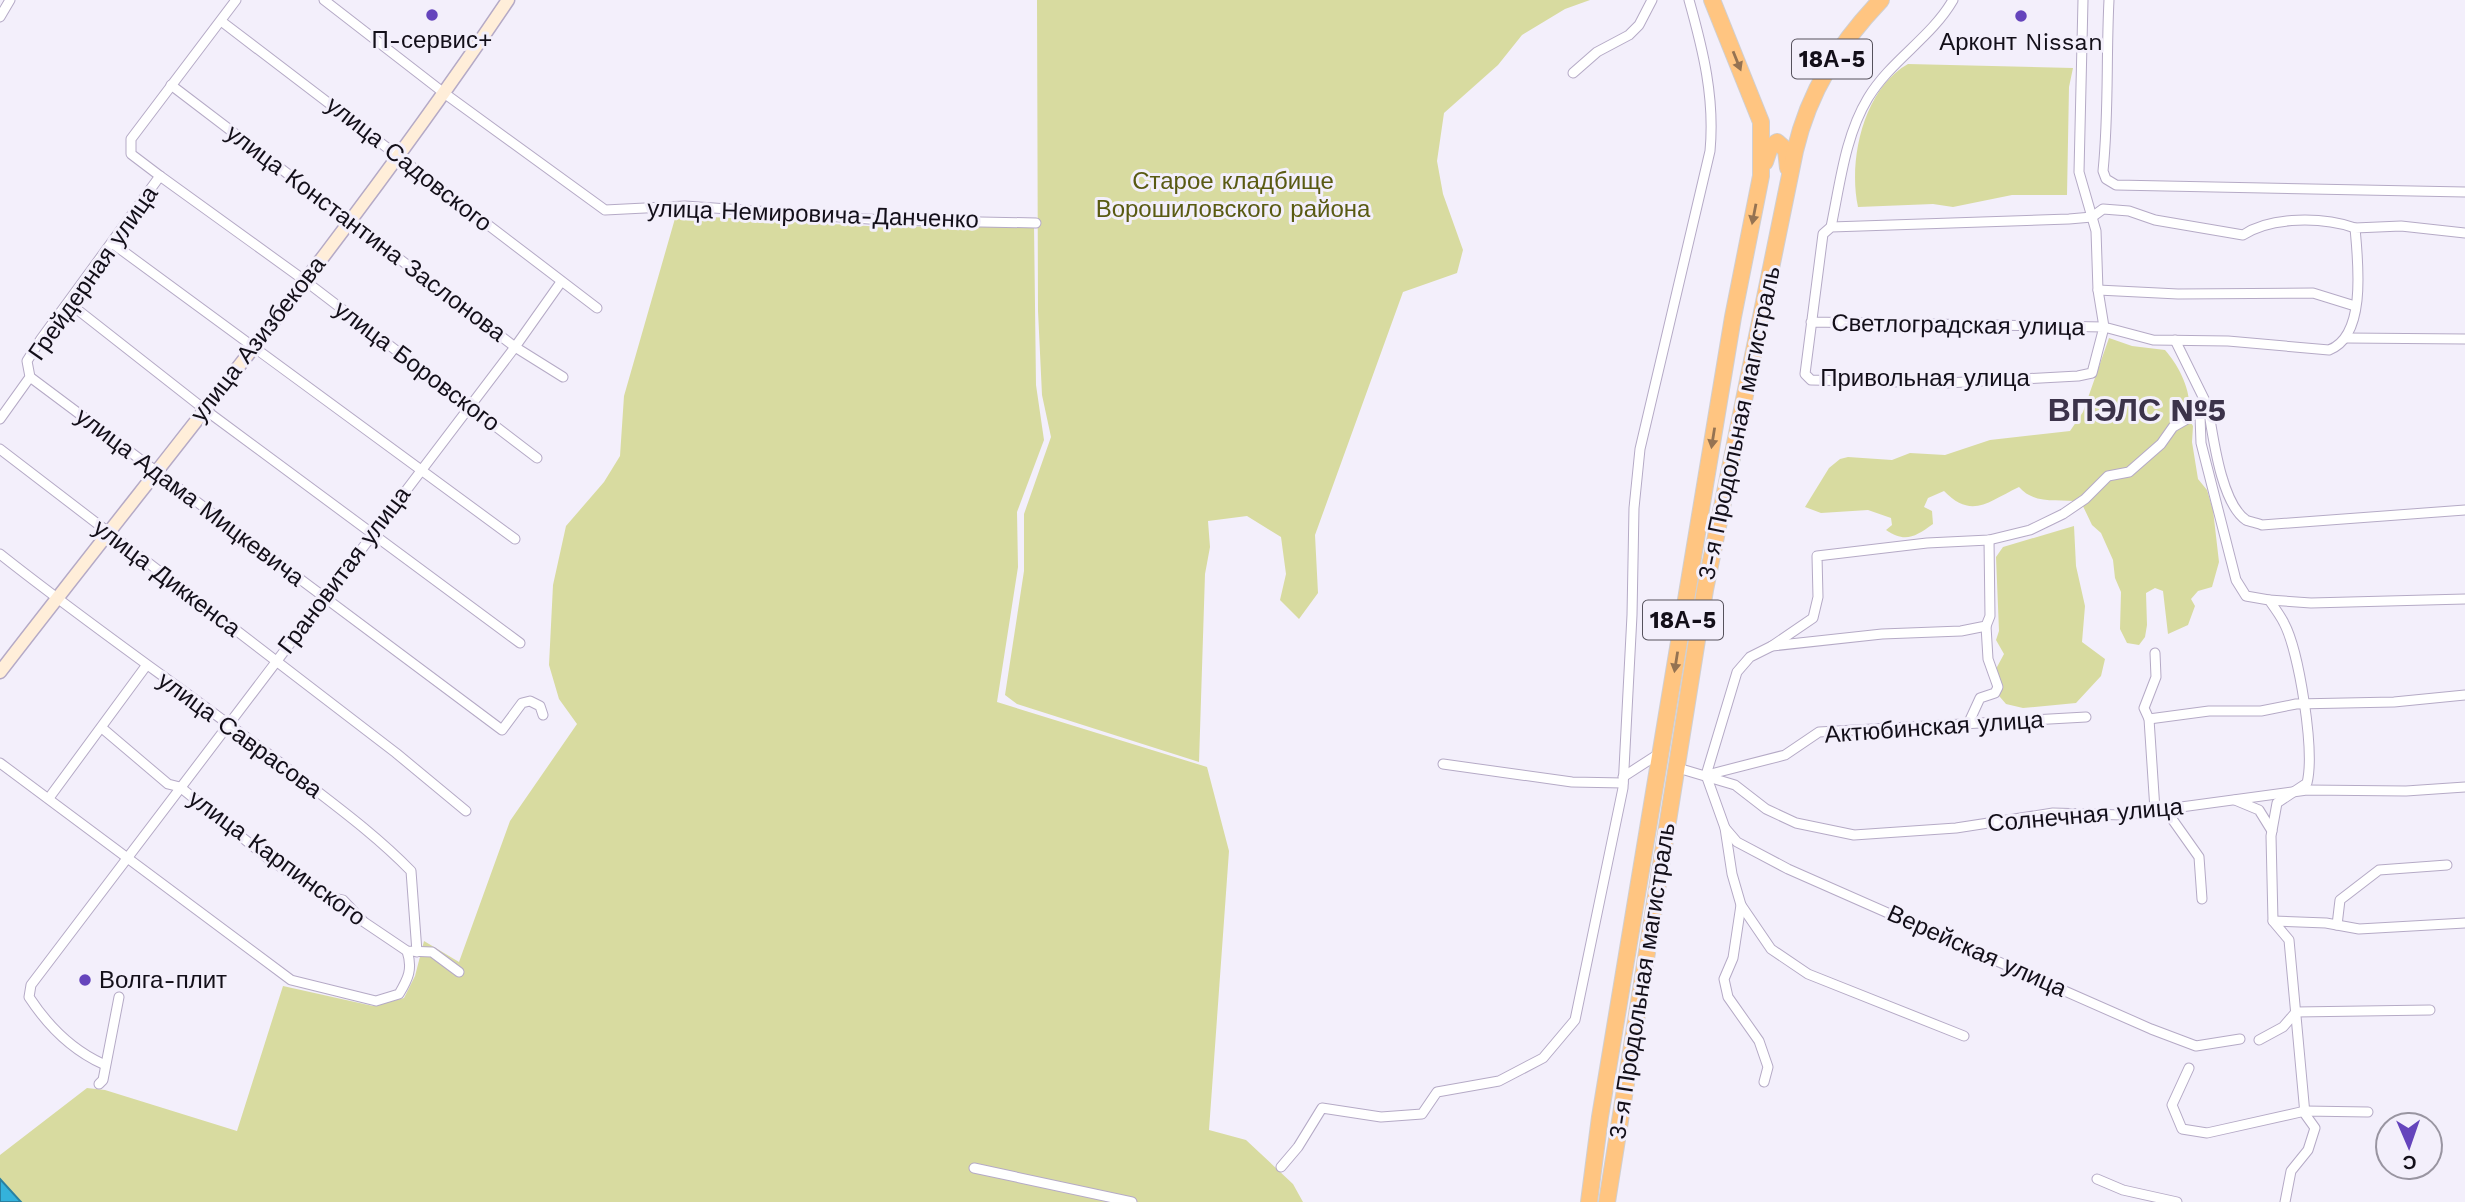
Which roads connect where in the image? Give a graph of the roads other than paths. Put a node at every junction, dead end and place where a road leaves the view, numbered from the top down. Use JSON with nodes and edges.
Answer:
{"nodes":[{"id":1,"x":10,"y":0,"type":"edge"},
{"id":2,"x":236,"y":0,"type":"edge"},
{"id":3,"x":324,"y":0,"type":"edge"},
{"id":4,"x":508,"y":0,"type":"edge"},
{"id":5,"x":1652,"y":0,"type":"edge"},
{"id":6,"x":1689,"y":0,"type":"edge"},
{"id":7,"x":1712,"y":0,"type":"edge"},
{"id":8,"x":1881,"y":0,"type":"edge"},
{"id":9,"x":1953,"y":0,"type":"edge"},
{"id":10,"x":2083,"y":0,"type":"edge"},
{"id":11,"x":2109,"y":0,"type":"edge"},
{"id":12,"x":0,"y":18,"type":"edge"},
{"id":13,"x":221,"y":21,"type":"junction"},
{"id":14,"x":1573,"y":73,"type":"dead end"},
{"id":15,"x":171,"y":85,"type":"junction"},
{"id":16,"x":444,"y":93,"type":"junction"},
{"id":17,"x":1761,"y":122,"type":"junction"},
{"id":18,"x":1800,"y":129,"type":"junction"},
{"id":19,"x":398,"y":154,"type":"junction"},
{"id":20,"x":160,"y":176,"type":"junction"},
{"id":21,"x":1761,"y":176,"type":"junction"},
{"id":22,"x":1789,"y":181,"type":"junction"},
{"id":23,"x":2465,"y":192,"type":"edge"},
{"id":24,"x":2092,"y":217,"type":"junction"},
{"id":25,"x":350,"y":219,"type":"junction"},
{"id":26,"x":1036,"y":223,"type":"dead end"},
{"id":27,"x":1831,"y":227,"type":"junction"},
{"id":28,"x":2355,"y":228,"type":"junction"},
{"id":29,"x":2465,"y":233,"type":"edge"},
{"id":30,"x":112,"y":243,"type":"junction"},
{"id":31,"x":304,"y":280,"type":"junction"},
{"id":32,"x":561,"y":282,"type":"junction"},
{"id":33,"x":2098,"y":290,"type":"junction"},
{"id":34,"x":69,"y":303,"type":"junction"},
{"id":35,"x":2355,"y":306,"type":"junction"},
{"id":36,"x":597,"y":308,"type":"dead end"},
{"id":37,"x":1811,"y":322,"type":"junction"},
{"id":38,"x":2104,"y":327,"type":"junction"},
{"id":39,"x":2346,"y":338,"type":"junction"},
{"id":40,"x":2465,"y":339,"type":"edge"},
{"id":41,"x":2175,"y":340,"type":"junction"},
{"id":42,"x":252,"y":347,"type":"junction"},
{"id":43,"x":515,"y":347,"type":"junction"},
{"id":44,"x":30,"y":377,"type":"junction"},
{"id":45,"x":563,"y":377,"type":"dead end"},
{"id":46,"x":470,"y":406,"type":"junction"},
{"id":47,"x":2208,"y":407,"type":"junction"},
{"id":48,"x":204,"y":409,"type":"junction"},
{"id":49,"x":0,"y":419,"type":"edge"},
{"id":50,"x":0,"y":449,"type":"edge"},
{"id":51,"x":537,"y":458,"type":"dead end"},
{"id":52,"x":155,"y":471,"type":"junction"},
{"id":53,"x":419,"y":471,"type":"junction"},
{"id":54,"x":2465,"y":510,"type":"edge"},
{"id":55,"x":108,"y":533,"type":"junction"},
{"id":56,"x":374,"y":533,"type":"junction"},
{"id":57,"x":515,"y":539,"type":"dead end"},
{"id":58,"x":1989,"y":540,"type":"junction"},
{"id":59,"x":0,"y":554,"type":"edge"},
{"id":60,"x":325,"y":597,"type":"junction"},
{"id":61,"x":56,"y":599,"type":"junction"},
{"id":62,"x":2465,"y":599,"type":"edge"},
{"id":63,"x":2269,"y":600,"type":"junction"},
{"id":64,"x":1986,"y":625,"type":"junction"},
{"id":65,"x":520,"y":643,"type":"dead end"},
{"id":66,"x":1772,"y":646,"type":"junction"},
{"id":67,"x":2155,"y":653,"type":"dead end"},
{"id":68,"x":275,"y":660,"type":"junction"},
{"id":69,"x":146,"y":666,"type":"junction"},
{"id":70,"x":0,"y":672,"type":"edge"},
{"id":71,"x":2465,"y":695,"type":"edge"},
{"id":72,"x":2305,"y":704,"type":"junction"},
{"id":73,"x":543,"y":715,"type":"dead end"},
{"id":74,"x":2086,"y":717,"type":"dead end"},
{"id":75,"x":2149,"y":719,"type":"junction"},
{"id":76,"x":1969,"y":722,"type":"junction"},
{"id":77,"x":228,"y":723,"type":"junction"},
{"id":78,"x":102,"y":728,"type":"junction"},
{"id":79,"x":1661,"y":752,"type":"junction"},
{"id":80,"x":0,"y":762,"type":"edge"},
{"id":81,"x":1443,"y":764,"type":"dead end"},
{"id":82,"x":1678,"y":768,"type":"junction"},
{"id":83,"x":1706,"y":775,"type":"junction"},
{"id":84,"x":1623,"y":780,"type":"junction"},
{"id":85,"x":180,"y":787,"type":"junction"},
{"id":86,"x":2465,"y":787,"type":"edge"},
{"id":87,"x":2294,"y":791,"type":"junction"},
{"id":88,"x":49,"y":798,"type":"junction"},
{"id":89,"x":2233,"y":799,"type":"junction"},
{"id":90,"x":2160,"y":809,"type":"junction"},
{"id":91,"x":466,"y":811,"type":"dead end"},
{"id":92,"x":1725,"y":828,"type":"junction"},
{"id":93,"x":2272,"y":831,"type":"junction"},
{"id":94,"x":127,"y":857,"type":"junction"},
{"id":95,"x":2446,"y":864,"type":"dead end"},
{"id":96,"x":2202,"y":899,"type":"dead end"},
{"id":97,"x":1741,"y":905,"type":"junction"},
{"id":98,"x":2273,"y":921,"type":"junction"},
{"id":99,"x":2465,"y":923,"type":"edge"},
{"id":100,"x":2337,"y":925,"type":"junction"},
{"id":101,"x":412,"y":952,"type":"junction"},
{"id":102,"x":459,"y":972,"type":"dead end"},
{"id":103,"x":119,"y":997,"type":"dead end"},
{"id":104,"x":2430,"y":1010,"type":"dead end"},
{"id":105,"x":2296,"y":1012,"type":"junction"},
{"id":106,"x":1964,"y":1036,"type":"dead end"},
{"id":107,"x":2240,"y":1039,"type":"dead end"},
{"id":108,"x":2259,"y":1040,"type":"dead end"},
{"id":109,"x":103,"y":1064,"type":"junction"},
{"id":110,"x":2189,"y":1069,"type":"dead end"},
{"id":111,"x":1764,"y":1083,"type":"dead end"},
{"id":112,"x":99,"y":1084,"type":"dead end"},
{"id":113,"x":2305,"y":1111,"type":"junction"},
{"id":114,"x":2368,"y":1112,"type":"dead end"},
{"id":115,"x":1281,"y":1167,"type":"dead end"},
{"id":116,"x":974,"y":1168,"type":"dead end"},
{"id":117,"x":2098,"y":1179,"type":"dead end"},
{"id":118,"x":1132,"y":1202,"type":"edge"},
{"id":119,"x":1589,"y":1202,"type":"edge"},
{"id":120,"x":1607,"y":1202,"type":"edge"},
{"id":121,"x":2177,"y":1202,"type":"edge"},
{"id":122,"x":2285,"y":1202,"type":"edge"}],
"edges":[{"from":1,"to":12,"type":"street"},
{"from":2,"to":13,"type":"street","name":"Грейдерная улица"},
{"from":3,"to":16,"type":"street","name":"улица Немировича-Данченко"},
{"from":4,"to":16,"type":"main road","name":"улица Азизбекова"},
{"from":5,"to":14,"type":"street"},
{"from":6,"to":84,"type":"street"},
{"from":7,"to":17,"type":"highway","name":"3-я Продольная магистраль","number":"18А-5","one_way":true},
{"from":8,"to":18,"type":"highway","name":"3-я Продольная магистраль","number":"18А-5"},
{"from":9,"to":27,"type":"street"},
{"from":10,"to":24,"type":"street"},
{"from":11,"to":23,"type":"street"},
{"from":13,"to":15,"type":"street","name":"Грейдерная улица"},
{"from":13,"to":19,"type":"street","name":"улица Садовского"},
{"from":15,"to":20,"type":"street","name":"Грейдерная улица"},
{"from":15,"to":25,"type":"street","name":"улица Константина Заслонова"},
{"from":16,"to":19,"type":"main road","name":"улица Азизбекова"},
{"from":16,"to":26,"type":"street","name":"улица Немировича-Данченко"},
{"from":17,"to":18,"type":"highway"},
{"from":17,"to":21,"type":"highway","name":"3-я Продольная магистраль","number":"18А-5"},
{"from":18,"to":22,"type":"highway","name":"3-я Продольная магистраль","number":"18А-5"},
{"from":19,"to":25,"type":"main road","name":"улица Азизбекова"},
{"from":19,"to":32,"type":"street","name":"улица Садовского"},
{"from":20,"to":30,"type":"street","name":"Грейдерная улица"},
{"from":20,"to":31,"type":"street","name":"улица Боровского"},
{"from":21,"to":22,"type":"highway"},
{"from":21,"to":79,"type":"highway","name":"3-я Продольная магистраль","number":"18А-5","one_way":true},
{"from":22,"to":82,"type":"highway","name":"3-я Продольная магистраль","number":"18А-5"},
{"from":24,"to":27,"type":"street"},
{"from":24,"to":28,"type":"street"},
{"from":24,"to":33,"type":"street"},
{"from":25,"to":31,"type":"main road","name":"улица Азизбекова"},
{"from":25,"to":43,"type":"street","name":"улица Константина Заслонова"},
{"from":27,"to":37,"type":"street"},
{"from":28,"to":29,"type":"street"},
{"from":28,"to":35,"type":"street"},
{"from":30,"to":34,"type":"street","name":"Грейдерная улица"},
{"from":30,"to":42,"type":"street"},
{"from":31,"to":42,"type":"main road","name":"улица Азизбекова"},
{"from":31,"to":46,"type":"street","name":"улица Боровского"},
{"from":32,"to":36,"type":"street","name":"улица Садовского"},
{"from":32,"to":43,"type":"street","name":"Грановитая улица"},
{"from":33,"to":35,"type":"street"},
{"from":33,"to":38,"type":"street"},
{"from":34,"to":44,"type":"street","name":"Грейдерная улица"},
{"from":34,"to":48,"type":"street"},
{"from":35,"to":39,"type":"street"},
{"from":37,"to":38,"type":"street","name":"Светлоградская улица"},
{"from":37,"to":38,"type":"street","name":"Привольная улица"},
{"from":38,"to":41,"type":"street","name":"Светлоградская улица"},
{"from":39,"to":40,"type":"street"},
{"from":39,"to":41,"type":"street","name":"Светлоградская улица"},
{"from":41,"to":47,"type":"street"},
{"from":42,"to":48,"type":"main road","name":"улица Азизбекова"},
{"from":42,"to":53,"type":"street"},
{"from":43,"to":45,"type":"street","name":"улица Константина Заслонова"},
{"from":43,"to":46,"type":"street","name":"Грановитая улица"},
{"from":44,"to":49,"type":"street","name":"Грейдерная улица"},
{"from":44,"to":52,"type":"street","name":"улица Адама Мицкевича"},
{"from":46,"to":51,"type":"street","name":"улица Боровского"},
{"from":46,"to":53,"type":"street","name":"Грановитая улица"},
{"from":47,"to":54,"type":"street"},
{"from":47,"to":58,"type":"street"},
{"from":47,"to":63,"type":"street"},
{"from":48,"to":52,"type":"main road","name":"улица Азизбекова"},
{"from":48,"to":56,"type":"street"},
{"from":50,"to":55,"type":"street","name":"улица Диккенса"},
{"from":52,"to":55,"type":"main road","name":"улица Азизбекова"},
{"from":52,"to":60,"type":"street","name":"улица Адама Мицкевича"},
{"from":53,"to":56,"type":"street","name":"Грановитая улица"},
{"from":53,"to":57,"type":"street"},
{"from":55,"to":61,"type":"main road","name":"улица Азизбекова"},
{"from":55,"to":68,"type":"street","name":"улица Диккенса"},
{"from":56,"to":60,"type":"street","name":"Грановитая улица"},
{"from":56,"to":65,"type":"street"},
{"from":58,"to":64,"type":"street"},
{"from":58,"to":66,"type":"street"},
{"from":59,"to":61,"type":"street","name":"улица Саврасова"},
{"from":60,"to":68,"type":"street","name":"Грановитая улица"},
{"from":60,"to":73,"type":"street","name":"улица Адама Мицкевича"},
{"from":61,"to":69,"type":"street","name":"улица Саврасова"},
{"from":61,"to":70,"type":"main road","name":"улица Азизбекова"},
{"from":62,"to":63,"type":"street"},
{"from":63,"to":72,"type":"street"},
{"from":64,"to":66,"type":"street"},
{"from":64,"to":76,"type":"street"},
{"from":66,"to":83,"type":"street"},
{"from":67,"to":75,"type":"street"},
{"from":68,"to":77,"type":"street","name":"Грановитая улица"},
{"from":68,"to":91,"type":"street","name":"улица Диккенса"},
{"from":69,"to":77,"type":"street","name":"улица Саврасова"},
{"from":69,"to":78,"type":"street"},
{"from":71,"to":72,"type":"street"},
{"from":72,"to":75,"type":"street"},
{"from":72,"to":87,"type":"street"},
{"from":74,"to":76,"type":"street","name":"Актюбинская улица"},
{"from":75,"to":90,"type":"street"},
{"from":76,"to":83,"type":"street","name":"Актюбинская улица"},
{"from":77,"to":85,"type":"street","name":"Грановитая улица"},
{"from":77,"to":101,"type":"street","name":"улица Саврасова"},
{"from":78,"to":85,"type":"street","name":"улица Карпинского"},
{"from":78,"to":88,"type":"street"},
{"from":79,"to":84,"type":"street"},
{"from":79,"to":119,"type":"highway","name":"3-я Продольная магистраль","number":"18А-5"},
{"from":80,"to":88,"type":"street"},
{"from":81,"to":84,"type":"street"},
{"from":82,"to":83,"type":"street","name":"Солнечная улица"},
{"from":82,"to":120,"type":"highway","name":"3-я Продольная магистраль","number":"18А-5"},
{"from":83,"to":90,"type":"street","name":"Солнечная улица"},
{"from":83,"to":92,"type":"street"},
{"from":84,"to":115,"type":"street"},
{"from":85,"to":94,"type":"street","name":"Грановитая улица"},
{"from":85,"to":101,"type":"street","name":"улица Карпинского"},
{"from":86,"to":87,"type":"street","name":"Солнечная улица"},
{"from":87,"to":89,"type":"street","name":"Солнечная улица"},
{"from":87,"to":93,"type":"street"},
{"from":88,"to":94,"type":"street"},
{"from":89,"to":90,"type":"street","name":"Солнечная улица"},
{"from":89,"to":93,"type":"street"},
{"from":90,"to":96,"type":"street"},
{"from":92,"to":97,"type":"street"},
{"from":92,"to":107,"type":"street","name":"Верейская улица"},
{"from":93,"to":98,"type":"street"},
{"from":94,"to":101,"type":"street","name":"улица Саврасова"},
{"from":94,"to":109,"type":"street","name":"Грановитая улица"},
{"from":95,"to":100,"type":"street"},
{"from":97,"to":106,"type":"street"},
{"from":97,"to":111,"type":"street"},
{"from":98,"to":100,"type":"street"},
{"from":98,"to":105,"type":"street"},
{"from":99,"to":100,"type":"street"},
{"from":101,"to":102,"type":"street","name":"улица Карпинского"},
{"from":103,"to":109,"type":"street"},
{"from":104,"to":105,"type":"street"},
{"from":105,"to":108,"type":"street"},
{"from":105,"to":113,"type":"street"},
{"from":109,"to":112,"type":"street"},
{"from":110,"to":113,"type":"street"},
{"from":113,"to":114,"type":"street"},
{"from":113,"to":122,"type":"street"},
{"from":116,"to":118,"type":"street"},
{"from":117,"to":121,"type":"street"}]}
